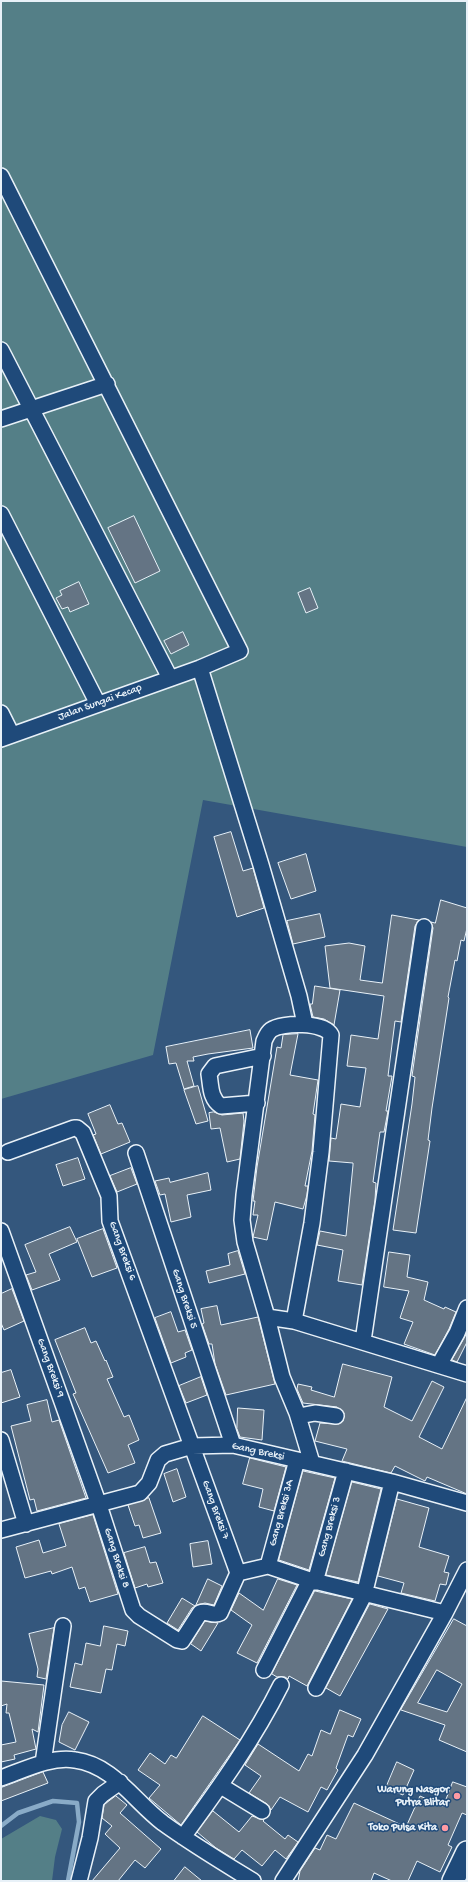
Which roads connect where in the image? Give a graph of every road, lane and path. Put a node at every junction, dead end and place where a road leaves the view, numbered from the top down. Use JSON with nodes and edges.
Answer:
{"nodes":[{"id":1,"x":1,"y":176,"type":"edge"},
{"id":2,"x":1,"y":350,"type":"edge"},
{"id":3,"x":107,"y":384,"type":"junction"},
{"id":4,"x":31,"y":408,"type":"junction"},
{"id":5,"x":1,"y":418,"type":"edge"},
{"id":6,"x":1,"y":514,"type":"edge"},
{"id":7,"x":200,"y":668,"type":"junction"},
{"id":8,"x":170,"y":678,"type":"junction"},
{"id":9,"x":98,"y":704,"type":"junction"},
{"id":10,"x":1,"y":713,"type":"edge"},
{"id":11,"x":7,"y":737,"type":"edge"},
{"id":12,"x":424,"y":927,"type":"dead end"},
{"id":13,"x":305,"y":1024,"type":"junction"},
{"id":14,"x":263,"y":1056,"type":"junction"},
{"id":15,"x":256,"y":1103,"type":"junction"},
{"id":16,"x":8,"y":1152,"type":"dead end"},
{"id":17,"x":136,"y":1153,"type":"dead end"},
{"id":18,"x":1,"y":1231,"type":"edge"},
{"id":19,"x":6,"y":1266,"type":"edge"},
{"id":20,"x":467,"y":1308,"type":"edge"},
{"id":21,"x":267,"y":1317,"type":"junction"},
{"id":22,"x":294,"y":1321,"type":"junction"},
{"id":23,"x":363,"y":1341,"type":"junction"},
{"id":24,"x":439,"y":1365,"type":"junction"},
{"id":25,"x":467,"y":1374,"type":"edge"},
{"id":26,"x":299,"y":1416,"type":"junction"},
{"id":27,"x":336,"y":1416,"type":"dead end"},
{"id":28,"x":1,"y":1440,"type":"edge"},
{"id":29,"x":232,"y":1445,"type":"junction"},
{"id":30,"x":192,"y":1446,"type":"junction"},
{"id":31,"x":297,"y":1460,"type":"junction"},
{"id":32,"x":312,"y":1463,"type":"junction"},
{"id":33,"x":346,"y":1471,"type":"junction"},
{"id":34,"x":392,"y":1482,"type":"junction"},
{"id":35,"x":467,"y":1503,"type":"edge"},
{"id":36,"x":99,"y":1505,"type":"junction"},
{"id":37,"x":26,"y":1524,"type":"junction"},
{"id":38,"x":1,"y":1530,"type":"edge"},
{"id":39,"x":268,"y":1566,"type":"junction"},
{"id":40,"x":467,"y":1570,"type":"edge"},
{"id":41,"x":238,"y":1573,"type":"junction"},
{"id":42,"x":312,"y":1581,"type":"junction"},
{"id":43,"x":364,"y":1594,"type":"junction"},
{"id":44,"x":445,"y":1613,"type":"junction"},
{"id":45,"x":63,"y":1626,"type":"dead end"},
{"id":46,"x":264,"y":1670,"type":"dead end"},
{"id":47,"x":281,"y":1685,"type":"dead end"},
{"id":48,"x":316,"y":1688,"type":"dead end"},
{"id":49,"x":44,"y":1763,"type":"junction"},
{"id":50,"x":1,"y":1778,"type":"edge"},
{"id":51,"x":120,"y":1782,"type":"junction"},
{"id":52,"x":221,"y":1786,"type":"junction"},
{"id":53,"x":262,"y":1811,"type":"dead end"},
{"id":54,"x":183,"y":1837,"type":"junction"},
{"id":55,"x":467,"y":1852,"type":"edge"},
{"id":56,"x":250,"y":1880,"type":"edge"},
{"id":57,"x":79,"y":1881,"type":"edge"},
{"id":58,"x":283,"y":1881,"type":"edge"},
{"id":59,"x":453,"y":1881,"type":"edge"}],
"edges":[{"from":1,"to":3,"type":"street"},
{"from":2,"to":4,"type":"street"},
{"from":3,"to":4,"type":"street"},
{"from":3,"to":7,"type":"street","name":"Jalan Sungai Kecap"},
{"from":4,"to":5,"type":"street"},
{"from":4,"to":8,"type":"street"},
{"from":6,"to":9,"type":"street"},
{"from":7,"to":8,"type":"street","name":"Jalan Sungai Kecap"},
{"from":7,"to":13,"type":"street"},
{"from":8,"to":9,"type":"street","name":"Jalan Sungai Kecap"},
{"from":9,"to":11,"type":"street","name":"Jalan Sungai Kecap"},
{"from":10,"to":11,"type":"street"},
{"from":12,"to":23,"type":"street"},
{"from":13,"to":14,"type":"street"},
{"from":13,"to":22,"type":"street"},
{"from":14,"to":15,"type":"street"},
{"from":14,"to":15,"type":"street"},
{"from":15,"to":21,"type":"street"},
{"from":16,"to":30,"type":"street","name":"Gang Breksi 6"},
{"from":17,"to":29,"type":"street","name":"Gang Breksi 5"},
{"from":18,"to":19,"type":"street","name":"Gang Breksi 9"},
{"from":19,"to":36,"type":"street","name":"Gang Breksi 9"},
{"from":20,"to":24,"type":"street"},
{"from":21,"to":22,"type":"street"},
{"from":21,"to":26,"type":"street"},
{"from":22,"to":23,"type":"street"},
{"from":23,"to":24,"type":"street"},
{"from":24,"to":25,"type":"street"},
{"from":26,"to":27,"type":"street"},
{"from":26,"to":32,"type":"street"},
{"from":28,"to":37,"type":"street"},
{"from":29,"to":30,"type":"street","name":"Gang Breksi"},
{"from":29,"to":31,"type":"street","name":"Gang Breksi"},
{"from":30,"to":36,"type":"street","name":"Gang Breksi"},
{"from":30,"to":41,"type":"street","name":"Gang Breksi 7"},
{"from":31,"to":32,"type":"street","name":"Gang Breksi"},
{"from":31,"to":39,"type":"street","name":"Gang Breksi 3A"},
{"from":32,"to":33,"type":"street","name":"Gang Breksi"},
{"from":33,"to":34,"type":"street","name":"Gang Breksi"},
{"from":33,"to":42,"type":"street","name":"Gang Breksi 3"},
{"from":34,"to":35,"type":"street","name":"Gang Breksi"},
{"from":34,"to":43,"type":"street"},
{"from":36,"to":37,"type":"street","name":"Gang Breksi"},
{"from":36,"to":41,"type":"street","name":"Gang Breksi 8"},
{"from":37,"to":38,"type":"street","name":"Gang Breksi"},
{"from":39,"to":41,"type":"street"},
{"from":39,"to":42,"type":"street"},
{"from":40,"to":44,"type":"street"},
{"from":42,"to":43,"type":"street"},
{"from":42,"to":46,"type":"street","name":"Gang Breksi 3"},
{"from":43,"to":44,"type":"street"},
{"from":43,"to":48,"type":"street"},
{"from":44,"to":58,"type":"street"},
{"from":45,"to":49,"type":"street"},
{"from":47,"to":52,"type":"street"},
{"from":49,"to":50,"type":"street"},
{"from":49,"to":51,"type":"street"},
{"from":51,"to":54,"type":"street"},
{"from":51,"to":57,"type":"street"},
{"from":52,"to":53,"type":"street"},
{"from":52,"to":54,"type":"street"},
{"from":54,"to":56,"type":"street"},
{"from":55,"to":59,"type":"street"}]}
